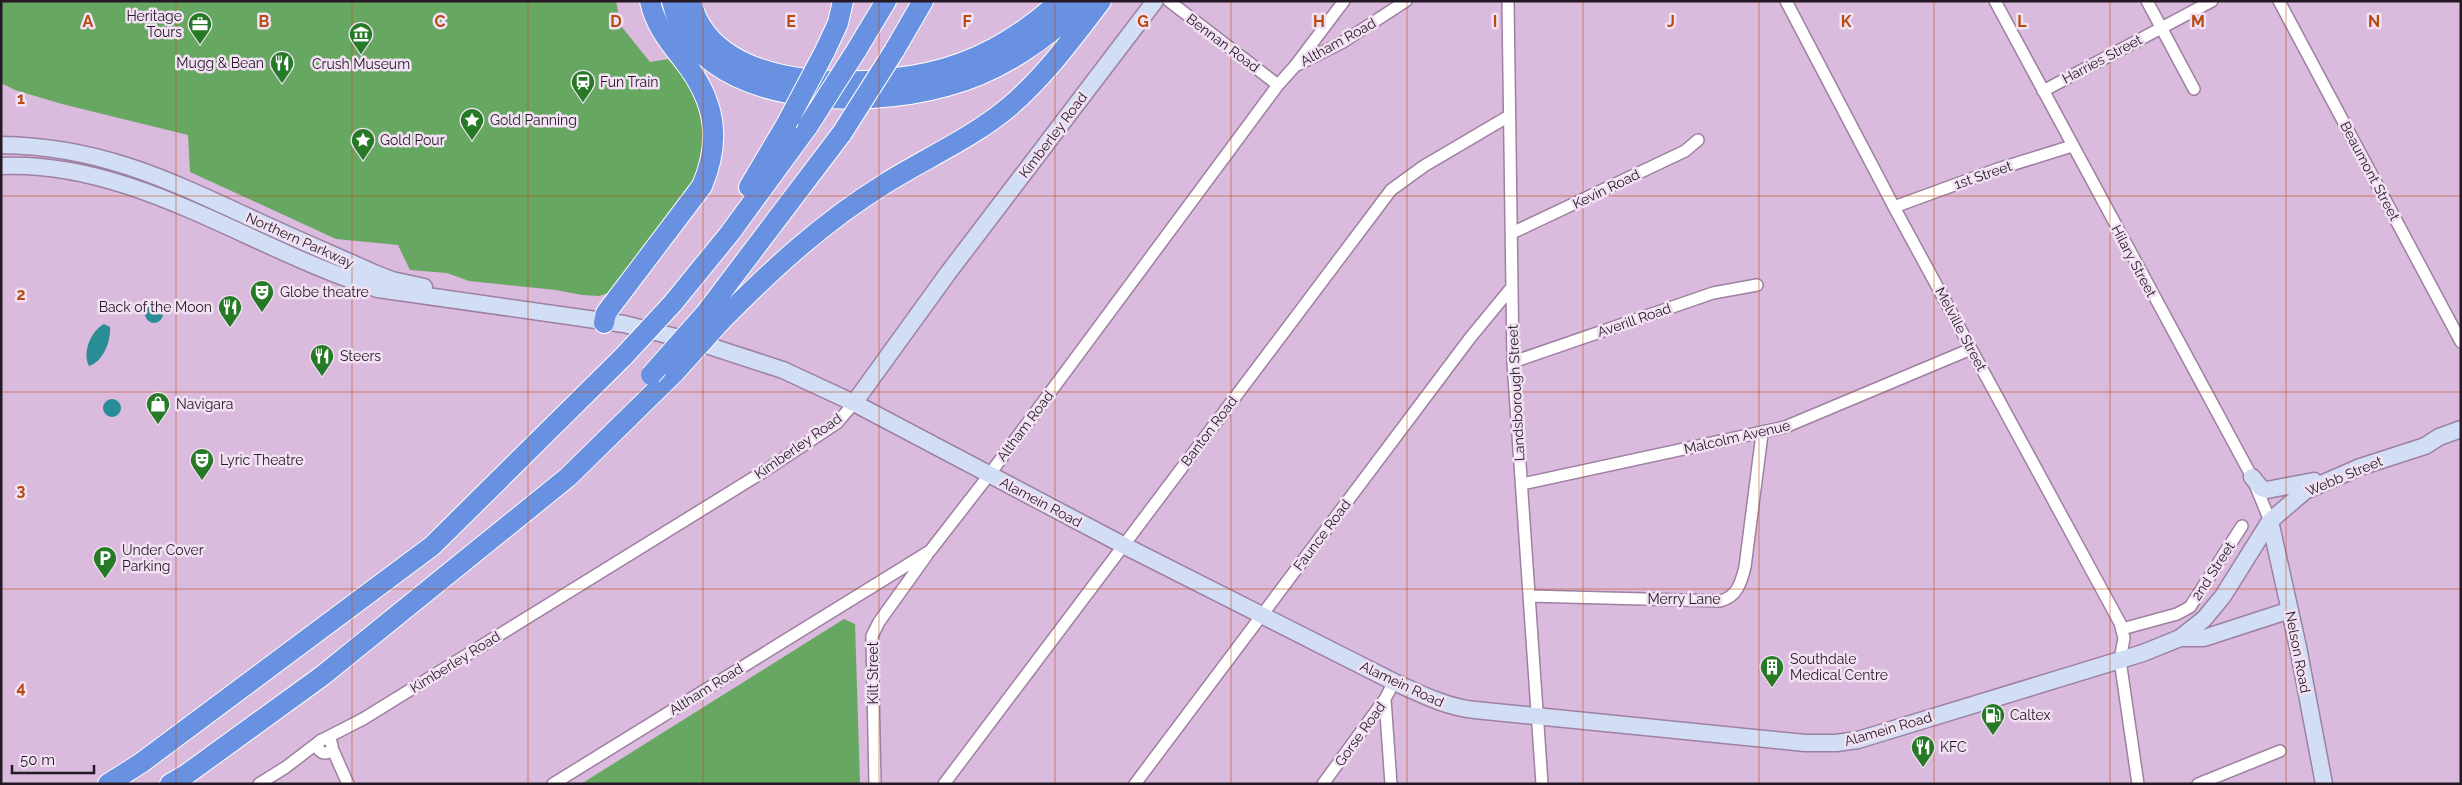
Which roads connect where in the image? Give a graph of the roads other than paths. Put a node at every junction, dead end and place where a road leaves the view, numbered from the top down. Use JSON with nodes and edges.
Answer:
{"nodes":[{"id":1,"x":650,"y":1,"type":"edge"},
{"id":2,"x":672,"y":1,"type":"edge"},
{"id":3,"x":691,"y":1,"type":"edge"},
{"id":4,"x":843,"y":1,"type":"edge"},
{"id":5,"x":886,"y":1,"type":"edge"},
{"id":6,"x":923,"y":1,"type":"edge"},
{"id":7,"x":1060,"y":1,"type":"edge"},
{"id":8,"x":1084,"y":1,"type":"edge"},
{"id":9,"x":1101,"y":1,"type":"edge"},
{"id":10,"x":1155,"y":1,"type":"edge"},
{"id":11,"x":1169,"y":1,"type":"edge"},
{"id":12,"x":1344,"y":1,"type":"edge"},
{"id":13,"x":1406,"y":1,"type":"edge"},
{"id":14,"x":1508,"y":1,"type":"edge"},
{"id":15,"x":1786,"y":1,"type":"edge"},
{"id":16,"x":1995,"y":1,"type":"edge"},
{"id":17,"x":2147,"y":1,"type":"edge"},
{"id":18,"x":2212,"y":1,"type":"edge"},
{"id":19,"x":2279,"y":1,"type":"edge"},
{"id":20,"x":2161,"y":28,"type":"junction"},
{"id":21,"x":1295,"y":66,"type":"junction"},
{"id":22,"x":1278,"y":85,"type":"junction"},
{"id":23,"x":2194,"y":89,"type":"dead end"},
{"id":24,"x":2043,"y":91,"type":"junction"},
{"id":25,"x":1509,"y":116,"type":"junction"},
{"id":26,"x":1698,"y":140,"type":"dead end"},
{"id":27,"x":1,"y":145,"type":"edge"},
{"id":28,"x":2072,"y":146,"type":"junction"},
{"id":29,"x":1,"y":166,"type":"edge"},
{"id":30,"x":1894,"y":207,"type":"junction"},
{"id":31,"x":730,"y":232,"type":"junction"},
{"id":32,"x":1512,"y":234,"type":"junction"},
{"id":33,"x":1757,"y":285,"type":"dead end"},
{"id":34,"x":1512,"y":287,"type":"junction"},
{"id":35,"x":605,"y":318,"type":"junction"},
{"id":36,"x":712,"y":318,"type":"junction"},
{"id":37,"x":2461,"y":342,"type":"edge"},
{"id":38,"x":1971,"y":349,"type":"junction"},
{"id":39,"x":1513,"y":362,"type":"junction"},
{"id":40,"x":854,"y":403,"type":"junction"},
{"id":41,"x":2461,"y":429,"type":"edge"},
{"id":42,"x":1762,"y":434,"type":"junction"},
{"id":43,"x":2461,"y":439,"type":"edge"},
{"id":44,"x":2425,"y":446,"type":"junction"},
{"id":45,"x":989,"y":474,"type":"junction"},
{"id":46,"x":2337,"y":476,"type":"junction"},
{"id":47,"x":2252,"y":477,"type":"junction"},
{"id":48,"x":1522,"y":484,"type":"junction"},
{"id":49,"x":521,"y":514,"type":"junction"},
{"id":50,"x":2270,"y":521,"type":"junction"},
{"id":51,"x":2242,"y":526,"type":"dead end"},
{"id":52,"x":1124,"y":545,"type":"junction"},
{"id":53,"x":930,"y":551,"type":"junction"},
{"id":54,"x":1529,"y":596,"type":"junction"},
{"id":55,"x":2290,"y":610,"type":"junction"},
{"id":56,"x":1263,"y":614,"type":"junction"},
{"id":57,"x":2122,"y":629,"type":"junction"},
{"id":58,"x":2180,"y":638,"type":"junction"},
{"id":59,"x":2120,"y":660,"type":"junction"},
{"id":60,"x":1394,"y":682,"type":"junction"},
{"id":61,"x":1385,"y":699,"type":"junction"},
{"id":62,"x":1537,"y":715,"type":"junction"},
{"id":63,"x":326,"y":746,"type":"junction"},
{"id":64,"x":2280,"y":751,"type":"dead end"},
{"id":65,"x":557,"y":782,"type":"edge"},
{"id":66,"x":108,"y":784,"type":"edge"},
{"id":67,"x":170,"y":784,"type":"edge"},
{"id":68,"x":259,"y":784,"type":"edge"},
{"id":69,"x":347,"y":784,"type":"edge"},
{"id":70,"x":875,"y":784,"type":"edge"},
{"id":71,"x":944,"y":784,"type":"edge"},
{"id":72,"x":1135,"y":784,"type":"edge"},
{"id":73,"x":1323,"y":784,"type":"edge"},
{"id":74,"x":1391,"y":784,"type":"edge"},
{"id":75,"x":1542,"y":784,"type":"edge"},
{"id":76,"x":2138,"y":784,"type":"edge"},
{"id":77,"x":2198,"y":784,"type":"edge"},
{"id":78,"x":2324,"y":784,"type":"edge"}],
"edges":[{"from":1,"to":35,"type":"highway"},
{"from":2,"to":8,"type":"highway"},
{"from":3,"to":7,"type":"highway"},
{"from":4,"to":31,"type":"highway","bridge":true},
{"from":5,"to":31,"type":"highway","bridge":true},
{"from":6,"to":36,"type":"highway","bridge":true},
{"from":9,"to":36,"type":"highway"},
{"from":10,"to":40,"type":"main road","name":"Kimberley Road"},
{"from":11,"to":22,"type":"street","name":"Bennan Road"},
{"from":12,"to":21,"type":"street","name":"Altham Road"},
{"from":13,"to":21,"type":"street","name":"Altham Road"},
{"from":14,"to":25,"type":"street","name":"Landsborough Street"},
{"from":15,"to":30,"type":"street","name":"Melville Street"},
{"from":16,"to":24,"type":"street","name":"Hilary Street"},
{"from":17,"to":20,"type":"street"},
{"from":18,"to":20,"type":"street","name":"Harries Street"},
{"from":19,"to":37,"type":"street","name":"Beaumont Street"},
{"from":20,"to":23,"type":"street"},
{"from":20,"to":24,"type":"street","name":"Harries Street"},
{"from":21,"to":22,"type":"street","name":"Altham Road"},
{"from":22,"to":45,"type":"street","name":"Altham Road"},
{"from":24,"to":28,"type":"street","name":"Hilary Street"},
{"from":25,"to":32,"type":"street","name":"Landsborough Street"},
{"from":25,"to":52,"type":"street","name":"Banton Road"},
{"from":26,"to":32,"type":"street","name":"Kevin Road"},
{"from":27,"to":35,"type":"main road","name":"Northern Parkway"},
{"from":28,"to":30,"type":"street","name":"1st Street"},
{"from":28,"to":47,"type":"street","name":"Hilary Street"},
{"from":29,"to":35,"type":"main road","name":"Northern Parkway"},
{"from":30,"to":38,"type":"street","name":"Melville Street"},
{"from":31,"to":66,"type":"highway","bridge":true},
{"from":32,"to":34,"type":"street","name":"Landsborough Street"},
{"from":33,"to":39,"type":"street","name":"Averill Road"},
{"from":34,"to":39,"type":"street","name":"Landsborough Street"},
{"from":34,"to":56,"type":"street","name":"Faunce Road"},
{"from":35,"to":40,"type":"main road","name":"Alamein Road"},
{"from":36,"to":49,"type":"highway","bridge":true},
{"from":36,"to":49,"type":"highway","bridge":true},
{"from":38,"to":42,"type":"street","name":"Malcolm Avenue"},
{"from":38,"to":57,"type":"street","name":"Melville Street"},
{"from":39,"to":48,"type":"street","name":"Landsborough Street"},
{"from":40,"to":45,"type":"main road","name":"Alamein Road"},
{"from":40,"to":63,"type":"street","name":"Kimberley Road"},
{"from":41,"to":44,"type":"main road","name":"Webb Street"},
{"from":42,"to":48,"type":"street","name":"Malcolm Avenue"},
{"from":42,"to":54,"type":"street","name":"Merry Lane"},
{"from":43,"to":44,"type":"main road","name":"Webb Street"},
{"from":44,"to":46,"type":"main road","name":"Webb Street"},
{"from":45,"to":52,"type":"main road","name":"Alamein Road"},
{"from":45,"to":53,"type":"street","name":"Altham Road"},
{"from":46,"to":47,"type":"main road"},
{"from":46,"to":50,"type":"main road","name":"Webb Street"},
{"from":47,"to":50,"type":"street","name":"Hilary Street"},
{"from":48,"to":54,"type":"street","name":"Landsborough Street"},
{"from":49,"to":67,"type":"highway"},
{"from":50,"to":55,"type":"main road","name":"Nelson Road"},
{"from":50,"to":58,"type":"main road","name":"Alamein Road"},
{"from":51,"to":57,"type":"street","name":"2nd Street"},
{"from":52,"to":56,"type":"main road","name":"Alamein Road"},
{"from":52,"to":71,"type":"street","name":"Banton Road"},
{"from":53,"to":65,"type":"street","name":"Altham Road"},
{"from":53,"to":70,"type":"street","name":"Kilt Street"},
{"from":54,"to":62,"type":"street","name":"Landsborough Street"},
{"from":55,"to":58,"type":"main road"},
{"from":55,"to":78,"type":"main road","name":"Nelson Road"},
{"from":56,"to":60,"type":"main road","name":"Alamein Road"},
{"from":56,"to":72,"type":"street","name":"Faunce Road"},
{"from":57,"to":59,"type":"street"},
{"from":58,"to":59,"type":"main road","name":"Alamein Road"},
{"from":59,"to":62,"type":"main road","name":"Alamein Road"},
{"from":59,"to":76,"type":"street"},
{"from":60,"to":61,"type":"street","name":"Gorse Road"},
{"from":60,"to":62,"type":"main road","name":"Alamein Road"},
{"from":61,"to":73,"type":"street","name":"Gorse Road"},
{"from":61,"to":74,"type":"street"},
{"from":62,"to":75,"type":"street","name":"Landsborough Street"},
{"from":63,"to":68,"type":"street","name":"Kimberley Road"},
{"from":63,"to":69,"type":"street"},
{"from":64,"to":77,"type":"street"}]}
